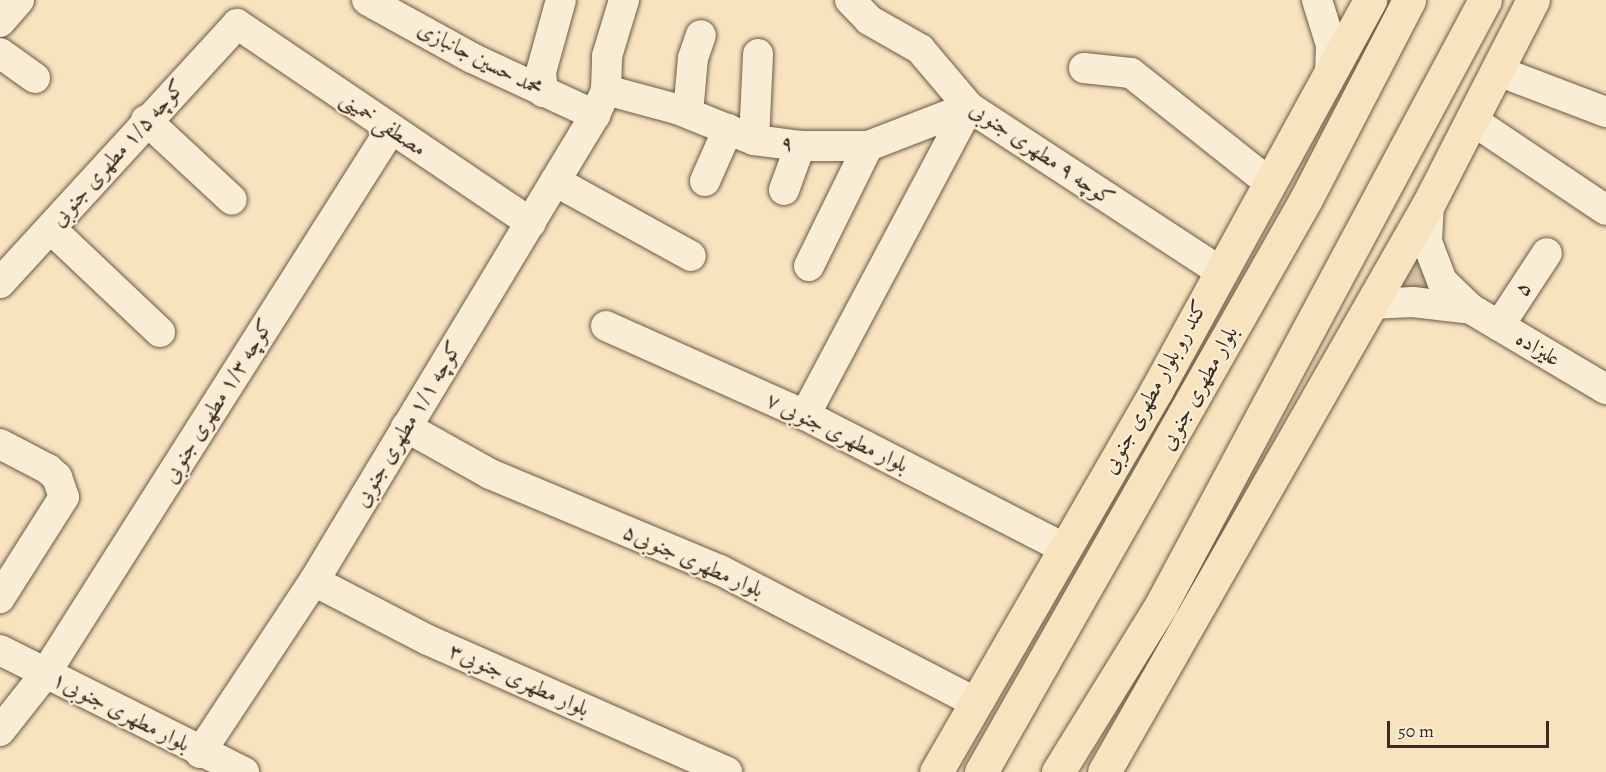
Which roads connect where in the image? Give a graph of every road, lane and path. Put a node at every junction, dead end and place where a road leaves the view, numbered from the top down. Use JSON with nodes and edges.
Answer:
{"nodes":[{"id":1,"x":20,"y":0,"type":"edge"},
{"id":2,"x":367,"y":0,"type":"edge"},
{"id":3,"x":561,"y":0,"type":"edge"},
{"id":4,"x":624,"y":0,"type":"edge"},
{"id":5,"x":1317,"y":0,"type":"edge"},
{"id":6,"x":1370,"y":0,"type":"edge"},
{"id":7,"x":1409,"y":0,"type":"edge"},
{"id":8,"x":1485,"y":0,"type":"edge"},
{"id":9,"x":1533,"y":0,"type":"edge"},
{"id":10,"x":858,"y":4,"type":"edge"},
{"id":11,"x":0,"y":22,"type":"edge"},
{"id":12,"x":237,"y":24,"type":"joint"},
{"id":13,"x":701,"y":35,"type":"dead end"},
{"id":14,"x":0,"y":53,"type":"edge"},
{"id":15,"x":758,"y":54,"type":"dead end"},
{"id":16,"x":1084,"y":68,"type":"dead end"},
{"id":17,"x":1498,"y":71,"type":"junction"},
{"id":18,"x":1330,"y":72,"type":"junction"},
{"id":19,"x":35,"y":78,"type":"dead end"},
{"id":20,"x":543,"y":92,"type":"junction"},
{"id":21,"x":601,"y":103,"type":"junction"},
{"id":22,"x":969,"y":107,"type":"junction"},
{"id":23,"x":1606,"y":112,"type":"edge"},
{"id":24,"x":688,"y":113,"type":"junction"},
{"id":25,"x":146,"y":120,"type":"junction"},
{"id":26,"x":1472,"y":120,"type":"junction"},
{"id":27,"x":391,"y":129,"type":"junction"},
{"id":28,"x":741,"y":134,"type":"junction"},
{"id":29,"x":800,"y":146,"type":"junction"},
{"id":30,"x":868,"y":146,"type":"junction"},
{"id":31,"x":555,"y":181,"type":"junction"},
{"id":32,"x":705,"y":181,"type":"dead end"},
{"id":33,"x":1269,"y":183,"type":"junction"},
{"id":34,"x":784,"y":190,"type":"dead end"},
{"id":35,"x":232,"y":200,"type":"dead end"},
{"id":36,"x":1429,"y":203,"type":"junction"},
{"id":37,"x":1606,"y":210,"type":"edge"},
{"id":38,"x":531,"y":223,"type":"junction"},
{"id":39,"x":51,"y":229,"type":"junction"},
{"id":40,"x":1547,"y":253,"type":"dead end"},
{"id":41,"x":691,"y":256,"type":"dead end"},
{"id":42,"x":809,"y":266,"type":"dead end"},
{"id":43,"x":1220,"y":271,"type":"junction"},
{"id":44,"x":0,"y":283,"type":"edge"},
{"id":45,"x":1249,"y":299,"type":"junction"},
{"id":46,"x":1371,"y":304,"type":"junction"},
{"id":47,"x":1471,"y":309,"type":"junction"},
{"id":48,"x":606,"y":326,"type":"dead end"},
{"id":49,"x":1500,"y":326,"type":"junction"},
{"id":50,"x":160,"y":332,"type":"dead end"},
{"id":51,"x":1606,"y":389,"type":"edge"},
{"id":52,"x":806,"y":415,"type":"junction"},
{"id":53,"x":406,"y":427,"type":"junction"},
{"id":54,"x":0,"y":444,"type":"edge"},
{"id":55,"x":1064,"y":548,"type":"junction"},
{"id":56,"x":1222,"y":562,"type":"junction"},
{"id":57,"x":314,"y":581,"type":"junction"},
{"id":58,"x":0,"y":598,"type":"edge"},
{"id":59,"x":1161,"y":605,"type":"junction"},
{"id":60,"x":0,"y":650,"type":"edge"},
{"id":61,"x":45,"y":674,"type":"junction"},
{"id":62,"x":977,"y":703,"type":"junction"},
{"id":63,"x":0,"y":730,"type":"edge"},
{"id":64,"x":200,"y":753,"type":"junction"},
{"id":65,"x":244,"y":772,"type":"edge"},
{"id":66,"x":727,"y":772,"type":"edge"},
{"id":67,"x":936,"y":772,"type":"edge"},
{"id":68,"x":981,"y":772,"type":"edge"},
{"id":69,"x":1058,"y":772,"type":"edge"},
{"id":70,"x":1104,"y":772,"type":"edge"}],
"edges":[{"from":1,"to":11,"type":"street"},
{"from":2,"to":20,"type":"street","name":"محمد حسین جانبازی"},
{"from":3,"to":20,"type":"street"},
{"from":4,"to":21,"type":"street"},
{"from":5,"to":18,"type":"street"},
{"from":6,"to":18,"type":"main road","name":"کند رو بلوار مطهری جنوبی"},
{"from":7,"to":45,"type":"main road","name":"بلوار مطهری جنوبی"},
{"from":8,"to":59,"type":"main road"},
{"from":9,"to":17,"type":"main road"},
{"from":10,"to":22,"type":"street","name":"کوچه ۹ مطهری جنوبی"},
{"from":12,"to":25,"type":"street","name":"کوچه ۱/۵ مطهری جنوبی"},
{"from":12,"to":27,"type":"street","name":"مصطفی خمینی"},
{"from":13,"to":24,"type":"street"},
{"from":14,"to":19,"type":"street"},
{"from":15,"to":28,"type":"street"},
{"from":16,"to":33,"type":"street"},
{"from":17,"to":23,"type":"street"},
{"from":17,"to":26,"type":"main road"},
{"from":18,"to":33,"type":"main road","name":"کند رو بلوار مطهری جنوبی"},
{"from":20,"to":21,"type":"street","name":"محمد حسین جانبازی"},
{"from":21,"to":24,"type":"street","name":"۹"},
{"from":21,"to":31,"type":"street","name":"کوچه ۱/۱ مطهری جنوبی"},
{"from":22,"to":30,"type":"street","name":"۹"},
{"from":22,"to":43,"type":"street","name":"کوچه ۹ مطهری جنوبی"},
{"from":22,"to":52,"type":"street"},
{"from":24,"to":28,"type":"street","name":"۹"},
{"from":25,"to":35,"type":"street"},
{"from":25,"to":39,"type":"street","name":"کوچه ۱/۵ مطهری جنوبی"},
{"from":26,"to":36,"type":"main road"},
{"from":26,"to":37,"type":"street"},
{"from":27,"to":38,"type":"street","name":"مصطفی خمینی"},
{"from":27,"to":61,"type":"street","name":"کوچه ۱/۳ مطهری جنوبی"},
{"from":28,"to":29,"type":"street","name":"۹"},
{"from":28,"to":32,"type":"street"},
{"from":29,"to":30,"type":"street","name":"۹"},
{"from":29,"to":34,"type":"street"},
{"from":30,"to":42,"type":"street"},
{"from":31,"to":38,"type":"street","name":"کوچه ۱/۱ مطهری جنوبی"},
{"from":31,"to":41,"type":"street"},
{"from":33,"to":43,"type":"main road","name":"کند رو بلوار مطهری جنوبی"},
{"from":33,"to":45,"type":"main road"},
{"from":36,"to":46,"type":"main road"},
{"from":36,"to":47,"type":"street","name":"علیزاده"},
{"from":38,"to":53,"type":"street","name":"کوچه ۱/۱ مطهری جنوبی"},
{"from":39,"to":44,"type":"street","name":"کوچه ۱/۵ مطهری جنوبی"},
{"from":39,"to":50,"type":"street"},
{"from":40,"to":49,"type":"street","name":"۵"},
{"from":43,"to":55,"type":"main road","name":"کند رو بلوار مطهری جنوبی"},
{"from":45,"to":68,"type":"main road","name":"بلوار مطهری جنوبی"},
{"from":46,"to":47,"type":"street","name":"علیزاده"},
{"from":46,"to":56,"type":"main road"},
{"from":47,"to":49,"type":"street","name":"علیزاده"},
{"from":48,"to":52,"type":"street","name":"۷ بلوار مطهری جنوبی"},
{"from":49,"to":51,"type":"street","name":"علیزاده"},
{"from":52,"to":55,"type":"street","name":"۷ بلوار مطهری جنوبی"},
{"from":53,"to":57,"type":"street","name":"کوچه ۱/۱ مطهری جنوبی"},
{"from":53,"to":62,"type":"street","name":"۵بلوار مطهری جنوبی"},
{"from":54,"to":58,"type":"street"},
{"from":55,"to":62,"type":"main road","name":"کند رو بلوار مطهری جنوبی"},
{"from":56,"to":59,"type":"main road"},
{"from":56,"to":70,"type":"main road"},
{"from":57,"to":64,"type":"street","name":"کوچه ۱/۱ مطهری جنوبی"},
{"from":57,"to":66,"type":"street","name":"بلوار مطهری جنوبی۳"},
{"from":59,"to":69,"type":"main road"},
{"from":60,"to":61,"type":"street","name":"۱بلوار مطهری جنوبی"},
{"from":61,"to":63,"type":"street","name":"کوچه ۱/۳ مطهری جنوبی"},
{"from":61,"to":64,"type":"street","name":"۱بلوار مطهری جنوبی"},
{"from":62,"to":67,"type":"main road","name":"کند رو بلوار مطهری جنوبی"},
{"from":64,"to":65,"type":"street","name":"۱بلوار مطهری جنوبی"}]}
